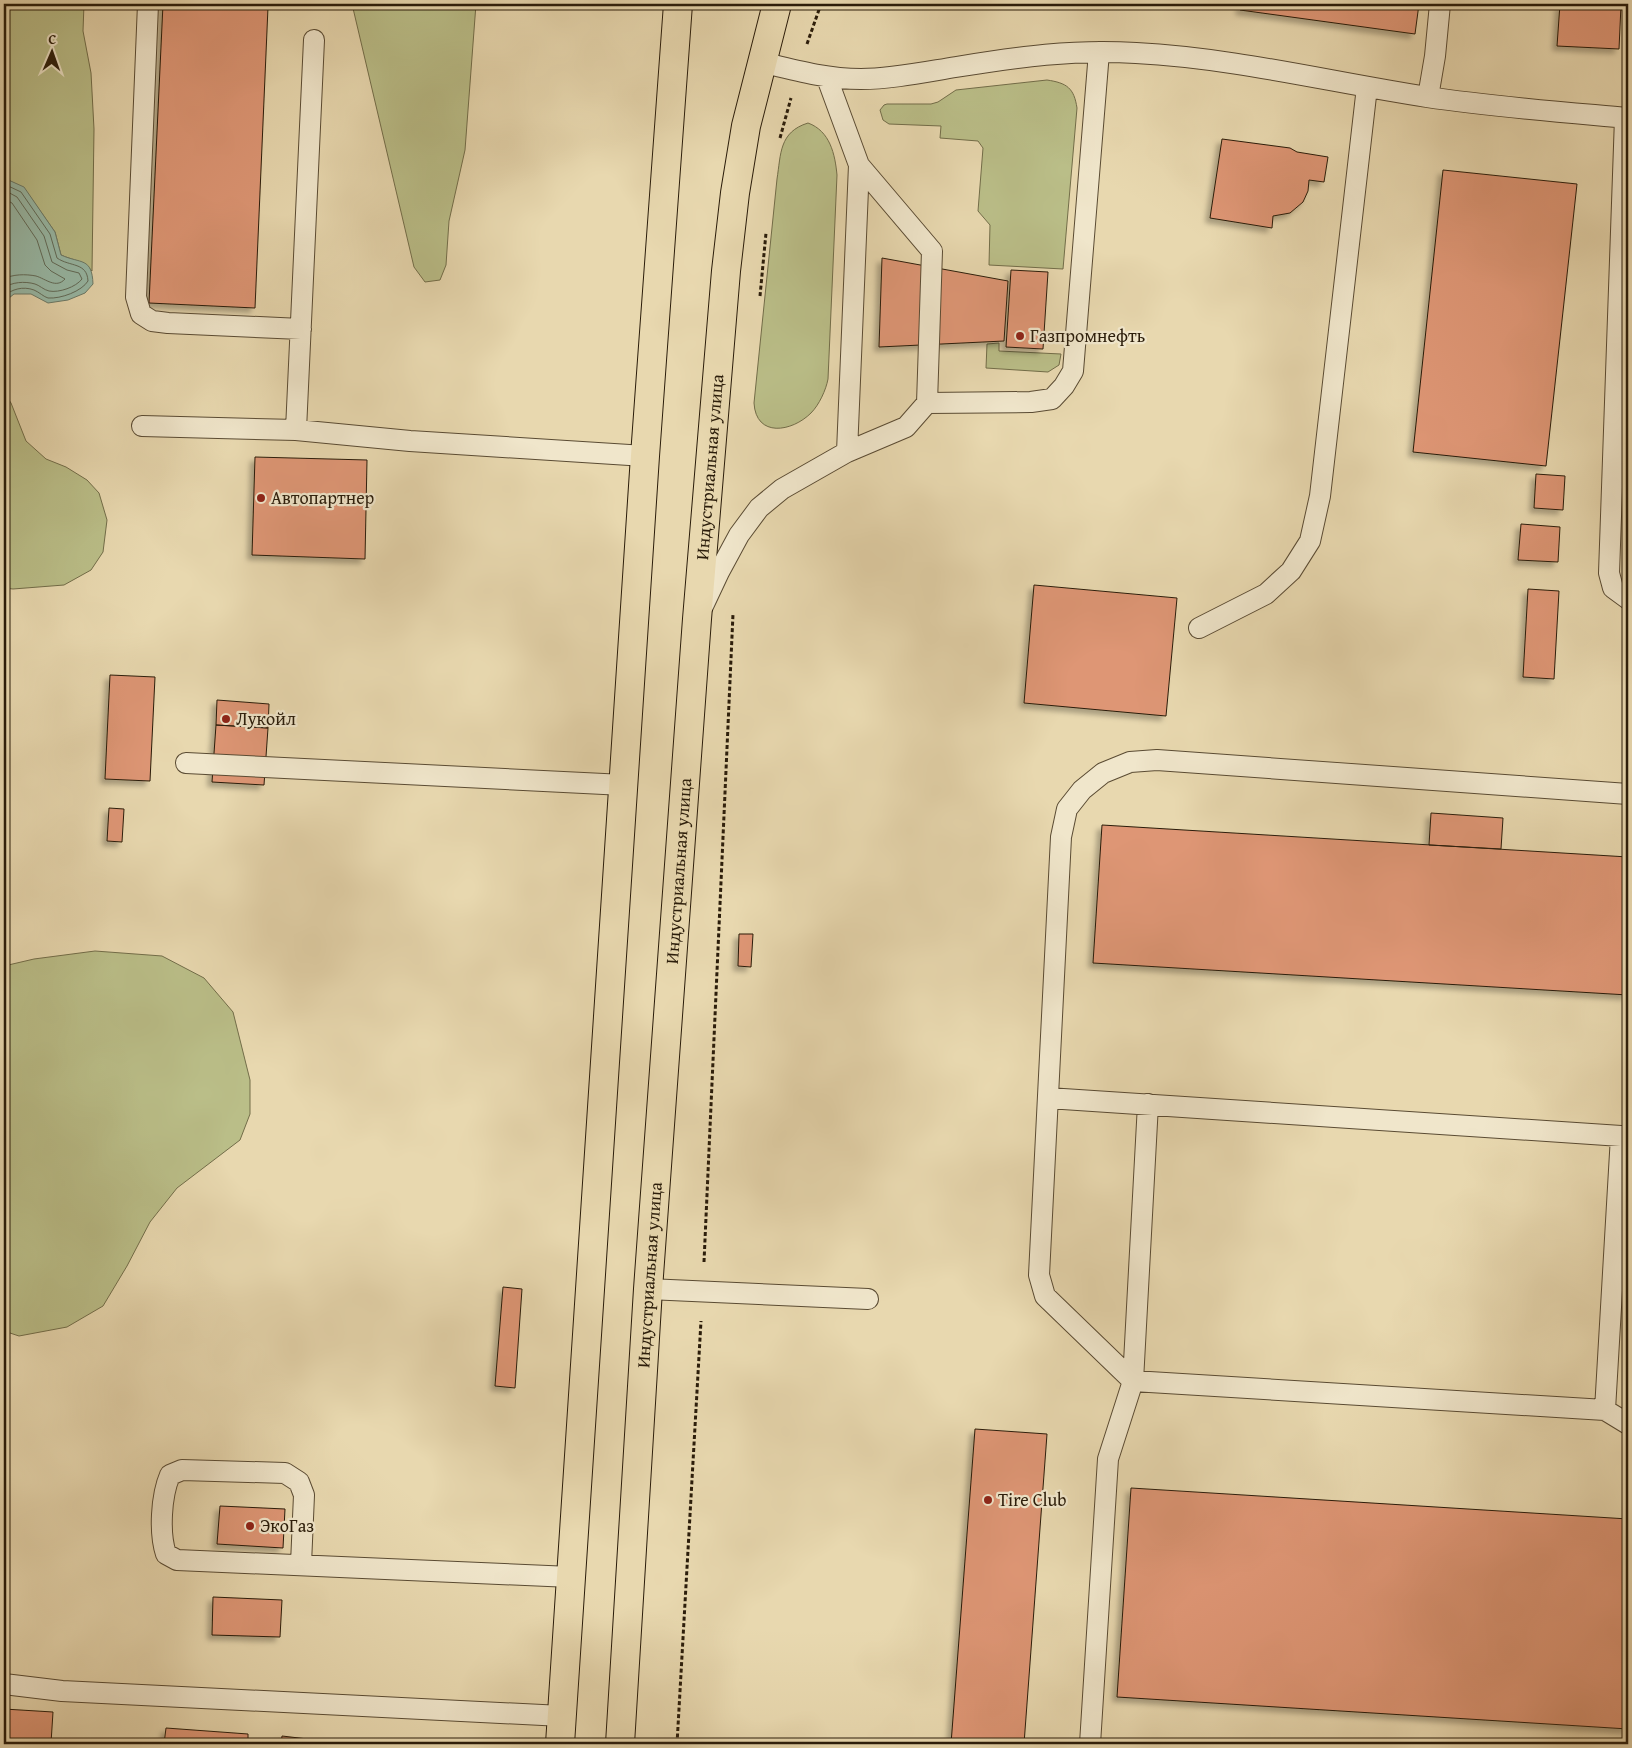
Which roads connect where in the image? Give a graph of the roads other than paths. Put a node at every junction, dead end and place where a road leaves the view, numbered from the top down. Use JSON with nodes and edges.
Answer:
{"nodes":[{"id":1,"x":148,"y":4,"type":"edge"},
{"id":2,"x":678,"y":4,"type":"edge"},
{"id":3,"x":777,"y":4,"type":"edge"},
{"id":4,"x":1440,"y":4,"type":"edge"},
{"id":5,"x":314,"y":40,"type":"dead end"},
{"id":6,"x":1099,"y":52,"type":"junction"},
{"id":7,"x":761,"y":62,"type":"junction"},
{"id":8,"x":827,"y":78,"type":"junction"},
{"id":9,"x":1368,"y":87,"type":"junction"},
{"id":10,"x":1428,"y":97,"type":"junction"},
{"id":11,"x":1627,"y":118,"type":"edge"},
{"id":12,"x":859,"y":165,"type":"junction"},
{"id":13,"x":301,"y":329,"type":"junction"},
{"id":14,"x":927,"y":403,"type":"junction"},
{"id":15,"x":142,"y":426,"type":"dead end"},
{"id":16,"x":296,"y":430,"type":"junction"},
{"id":17,"x":847,"y":452,"type":"junction"},
{"id":18,"x":645,"y":456,"type":"junction"},
{"id":19,"x":1628,"y":599,"type":"edge"},
{"id":20,"x":697,"y":619,"type":"junction"},
{"id":21,"x":1199,"y":628,"type":"dead end"},
{"id":22,"x":186,"y":762,"type":"dead end"},
{"id":23,"x":624,"y":784,"type":"junction"},
{"id":24,"x":1628,"y":794,"type":"edge"},
{"id":25,"x":1048,"y":1098,"type":"junction"},
{"id":26,"x":1148,"y":1104,"type":"junction"},
{"id":27,"x":1624,"y":1135,"type":"edge"},
{"id":28,"x":648,"y":1289,"type":"junction"},
{"id":29,"x":868,"y":1299,"type":"dead end"},
{"id":30,"x":1133,"y":1381,"type":"junction"},
{"id":31,"x":1605,"y":1410,"type":"junction"},
{"id":32,"x":1628,"y":1424,"type":"edge"},
{"id":33,"x":300,"y":1564,"type":"junction"},
{"id":34,"x":571,"y":1577,"type":"junction"},
{"id":35,"x":4,"y":1684,"type":"edge"},
{"id":36,"x":562,"y":1716,"type":"junction"},
{"id":37,"x":560,"y":1744,"type":"edge"},
{"id":38,"x":620,"y":1744,"type":"edge"},
{"id":39,"x":1090,"y":1744,"type":"edge"}],
"edges":[{"from":1,"to":13,"type":"lane"},
{"from":2,"to":18,"type":"main road"},
{"from":3,"to":7,"type":"main road","name":"Индустриальная улица"},
{"from":4,"to":10,"type":"lane"},
{"from":5,"to":13,"type":"lane"},
{"from":6,"to":8,"type":"lane"},
{"from":6,"to":9,"type":"lane"},
{"from":6,"to":14,"type":"lane"},
{"from":7,"to":8,"type":"lane"},
{"from":7,"to":20,"type":"main road","name":"Индустриальная улица"},
{"from":8,"to":12,"type":"lane"},
{"from":9,"to":10,"type":"lane"},
{"from":9,"to":21,"type":"lane"},
{"from":10,"to":11,"type":"lane"},
{"from":11,"to":19,"type":"lane"},
{"from":12,"to":14,"type":"lane"},
{"from":12,"to":17,"type":"lane"},
{"from":13,"to":16,"type":"lane"},
{"from":14,"to":17,"type":"lane"},
{"from":15,"to":16,"type":"lane"},
{"from":16,"to":18,"type":"lane"},
{"from":17,"to":20,"type":"lane"},
{"from":18,"to":23,"type":"main road"},
{"from":20,"to":28,"type":"main road","name":"Индустриальная улица"},
{"from":22,"to":23,"type":"lane"},
{"from":23,"to":34,"type":"main road"},
{"from":24,"to":25,"type":"lane"},
{"from":25,"to":26,"type":"lane"},
{"from":25,"to":30,"type":"lane"},
{"from":26,"to":27,"type":"lane"},
{"from":26,"to":30,"type":"lane"},
{"from":27,"to":31,"type":"lane"},
{"from":28,"to":29,"type":"lane"},
{"from":28,"to":38,"type":"main road","name":"Индустриальная улица"},
{"from":30,"to":31,"type":"lane"},
{"from":30,"to":39,"type":"lane"},
{"from":31,"to":32,"type":"lane"},
{"from":33,"to":33,"type":"lane"},
{"from":33,"to":34,"type":"lane"},
{"from":34,"to":36,"type":"main road"},
{"from":35,"to":36,"type":"lane"},
{"from":36,"to":37,"type":"main road"}]}
